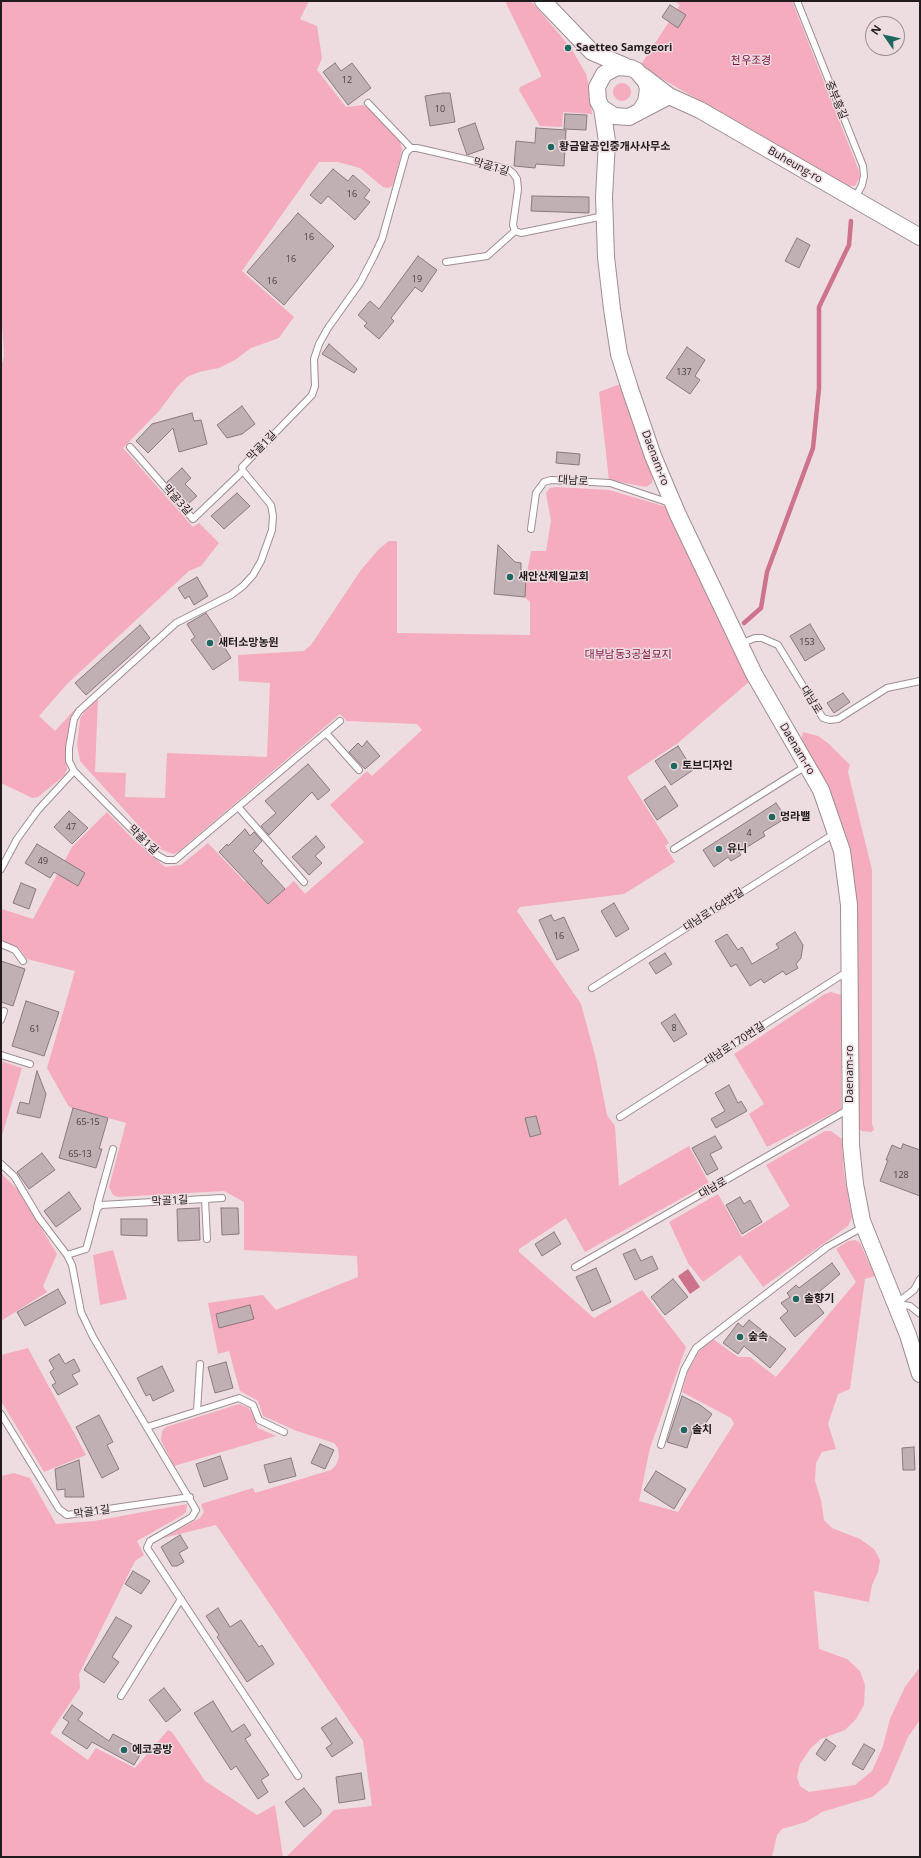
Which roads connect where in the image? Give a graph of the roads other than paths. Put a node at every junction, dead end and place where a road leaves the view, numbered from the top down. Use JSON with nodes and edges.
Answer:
{"nodes":[{"id":1,"x":543,"y":1,"type":"edge"},
{"id":2,"x":797,"y":1,"type":"edge"},
{"id":3,"x":592,"y":52,"type":"junction"},
{"id":4,"x":624,"y":66,"type":"junction"},
{"id":5,"x":642,"y":76,"type":"junction"},
{"id":6,"x":597,"y":87,"type":"junction"},
{"id":7,"x":669,"y":96,"type":"junction"},
{"id":8,"x":368,"y":103,"type":"dead end"},
{"id":9,"x":602,"y":108,"type":"junction"},
{"id":10,"x":636,"y":112,"type":"junction"},
{"id":11,"x":607,"y":142,"type":"junction"},
{"id":12,"x":411,"y":148,"type":"junction"},
{"id":13,"x":854,"y":199,"type":"junction"},
{"id":14,"x":604,"y":216,"type":"junction"},
{"id":15,"x":514,"y":231,"type":"junction"},
{"id":16,"x":920,"y":237,"type":"edge"},
{"id":17,"x":446,"y":262,"type":"dead end"},
{"id":18,"x":130,"y":447,"type":"dead end"},
{"id":19,"x":243,"y":471,"type":"junction"},
{"id":20,"x":673,"y":505,"type":"junction"},
{"id":21,"x":531,"y":529,"type":"dead end"},
{"id":22,"x":740,"y":644,"type":"junction"},
{"id":23,"x":920,"y":681,"type":"edge"},
{"id":24,"x":340,"y":721,"type":"dead end"},
{"id":25,"x":326,"y":733,"type":"junction"},
{"id":26,"x":808,"y":766,"type":"junction"},
{"id":27,"x":359,"y":770,"type":"dead end"},
{"id":28,"x":74,"y":771,"type":"junction"},
{"id":29,"x":239,"y":808,"type":"junction"},
{"id":30,"x":836,"y":832,"type":"junction"},
{"id":31,"x":674,"y":849,"type":"dead end"},
{"id":32,"x":1,"y":868,"type":"edge"},
{"id":33,"x":304,"y":882,"type":"dead end"},
{"id":34,"x":1,"y":944,"type":"edge"},
{"id":35,"x":23,"y":961,"type":"dead end"},
{"id":36,"x":850,"y":970,"type":"junction"},
{"id":37,"x":592,"y":988,"type":"dead end"},
{"id":38,"x":4,"y":1011,"type":"dead end"},
{"id":39,"x":1,"y":1020,"type":"edge"},
{"id":40,"x":1,"y":1055,"type":"edge"},
{"id":41,"x":30,"y":1064,"type":"dead end"},
{"id":42,"x":850,"y":1109,"type":"junction"},
{"id":43,"x":620,"y":1117,"type":"dead end"},
{"id":44,"x":113,"y":1149,"type":"dead end"},
{"id":45,"x":1,"y":1164,"type":"edge"},
{"id":46,"x":222,"y":1198,"type":"dead end"},
{"id":47,"x":206,"y":1199,"type":"junction"},
{"id":48,"x":97,"y":1209,"type":"junction"},
{"id":49,"x":864,"y":1226,"type":"junction"},
{"id":50,"x":207,"y":1239,"type":"dead end"},
{"id":51,"x":67,"y":1255,"type":"junction"},
{"id":52,"x":575,"y":1266,"type":"dead end"},
{"id":53,"x":920,"y":1279,"type":"edge"},
{"id":54,"x":896,"y":1304,"type":"junction"},
{"id":55,"x":920,"y":1314,"type":"edge"},
{"id":56,"x":200,"y":1364,"type":"dead end"},
{"id":57,"x":920,"y":1374,"type":"edge"},
{"id":58,"x":197,"y":1411,"type":"junction"},
{"id":59,"x":1,"y":1414,"type":"edge"},
{"id":60,"x":147,"y":1427,"type":"junction"},
{"id":61,"x":284,"y":1432,"type":"dead end"},
{"id":62,"x":661,"y":1445,"type":"dead end"},
{"id":63,"x":190,"y":1498,"type":"junction"},
{"id":64,"x":181,"y":1599,"type":"junction"},
{"id":65,"x":120,"y":1696,"type":"dead end"},
{"id":66,"x":298,"y":1776,"type":"dead end"}],
"edges":[{"from":1,"to":3,"type":"street"},
{"from":2,"to":13,"type":"lane","name":"중부흥길"},
{"from":3,"to":4,"type":"street"},
{"from":3,"to":6,"type":"street"},
{"from":4,"to":5,"type":"street"},
{"from":4,"to":6,"type":"street"},
{"from":5,"to":7,"type":"street","name":"Buheung-ro"},
{"from":5,"to":10,"type":"street"},
{"from":6,"to":9,"type":"street"},
{"from":7,"to":10,"type":"street"},
{"from":7,"to":13,"type":"street","name":"Buheung-ro"},
{"from":8,"to":12,"type":"lane"},
{"from":9,"to":10,"type":"street"},
{"from":9,"to":11,"type":"street","name":"Daenam-ro"},
{"from":10,"to":11,"type":"street"},
{"from":11,"to":14,"type":"street","name":"Daenam-ro"},
{"from":12,"to":15,"type":"lane","name":"막골1길"},
{"from":12,"to":19,"type":"lane","name":"막골1길"},
{"from":13,"to":16,"type":"street","name":"Buheung-ro"},
{"from":14,"to":15,"type":"lane"},
{"from":14,"to":20,"type":"street","name":"Daenam-ro"},
{"from":15,"to":17,"type":"lane"},
{"from":18,"to":19,"type":"lane","name":"막골3길"},
{"from":19,"to":28,"type":"lane","name":"막골1길"},
{"from":20,"to":21,"type":"lane","name":"대남로"},
{"from":20,"to":22,"type":"street","name":"Daenam-ro"},
{"from":22,"to":23,"type":"lane","name":"대남로"},
{"from":22,"to":26,"type":"street","name":"Daenam-ro"},
{"from":24,"to":25,"type":"lane","name":"막골1길"},
{"from":25,"to":27,"type":"lane"},
{"from":25,"to":29,"type":"lane","name":"막골1길"},
{"from":26,"to":30,"type":"street","name":"Daenam-ro"},
{"from":26,"to":31,"type":"lane"},
{"from":28,"to":29,"type":"lane","name":"막골1길"},
{"from":28,"to":32,"type":"lane"},
{"from":29,"to":33,"type":"lane"},
{"from":30,"to":36,"type":"street","name":"Daenam-ro"},
{"from":30,"to":37,"type":"lane","name":"대남로164번길"},
{"from":34,"to":35,"type":"lane"},
{"from":36,"to":42,"type":"street","name":"Daenam-ro"},
{"from":36,"to":43,"type":"lane","name":"대남로170번길"},
{"from":38,"to":39,"type":"lane"},
{"from":40,"to":41,"type":"lane"},
{"from":42,"to":49,"type":"street","name":"Daenam-ro"},
{"from":42,"to":52,"type":"lane","name":"대남로"},
{"from":44,"to":48,"type":"lane"},
{"from":45,"to":51,"type":"lane"},
{"from":46,"to":47,"type":"lane","name":"막골1길"},
{"from":47,"to":48,"type":"lane","name":"막골1길"},
{"from":47,"to":50,"type":"lane"},
{"from":48,"to":51,"type":"lane"},
{"from":49,"to":54,"type":"street","name":"Daenam-ro"},
{"from":49,"to":62,"type":"lane"},
{"from":51,"to":60,"type":"lane"},
{"from":53,"to":54,"type":"lane"},
{"from":54,"to":55,"type":"lane"},
{"from":54,"to":57,"type":"street","name":"Daenam-ro"},
{"from":56,"to":58,"type":"lane"},
{"from":58,"to":60,"type":"lane"},
{"from":58,"to":61,"type":"lane"},
{"from":59,"to":63,"type":"lane","name":"막골1길"},
{"from":60,"to":63,"type":"lane"},
{"from":63,"to":64,"type":"lane"},
{"from":64,"to":65,"type":"lane"},
{"from":64,"to":66,"type":"lane"}]}
